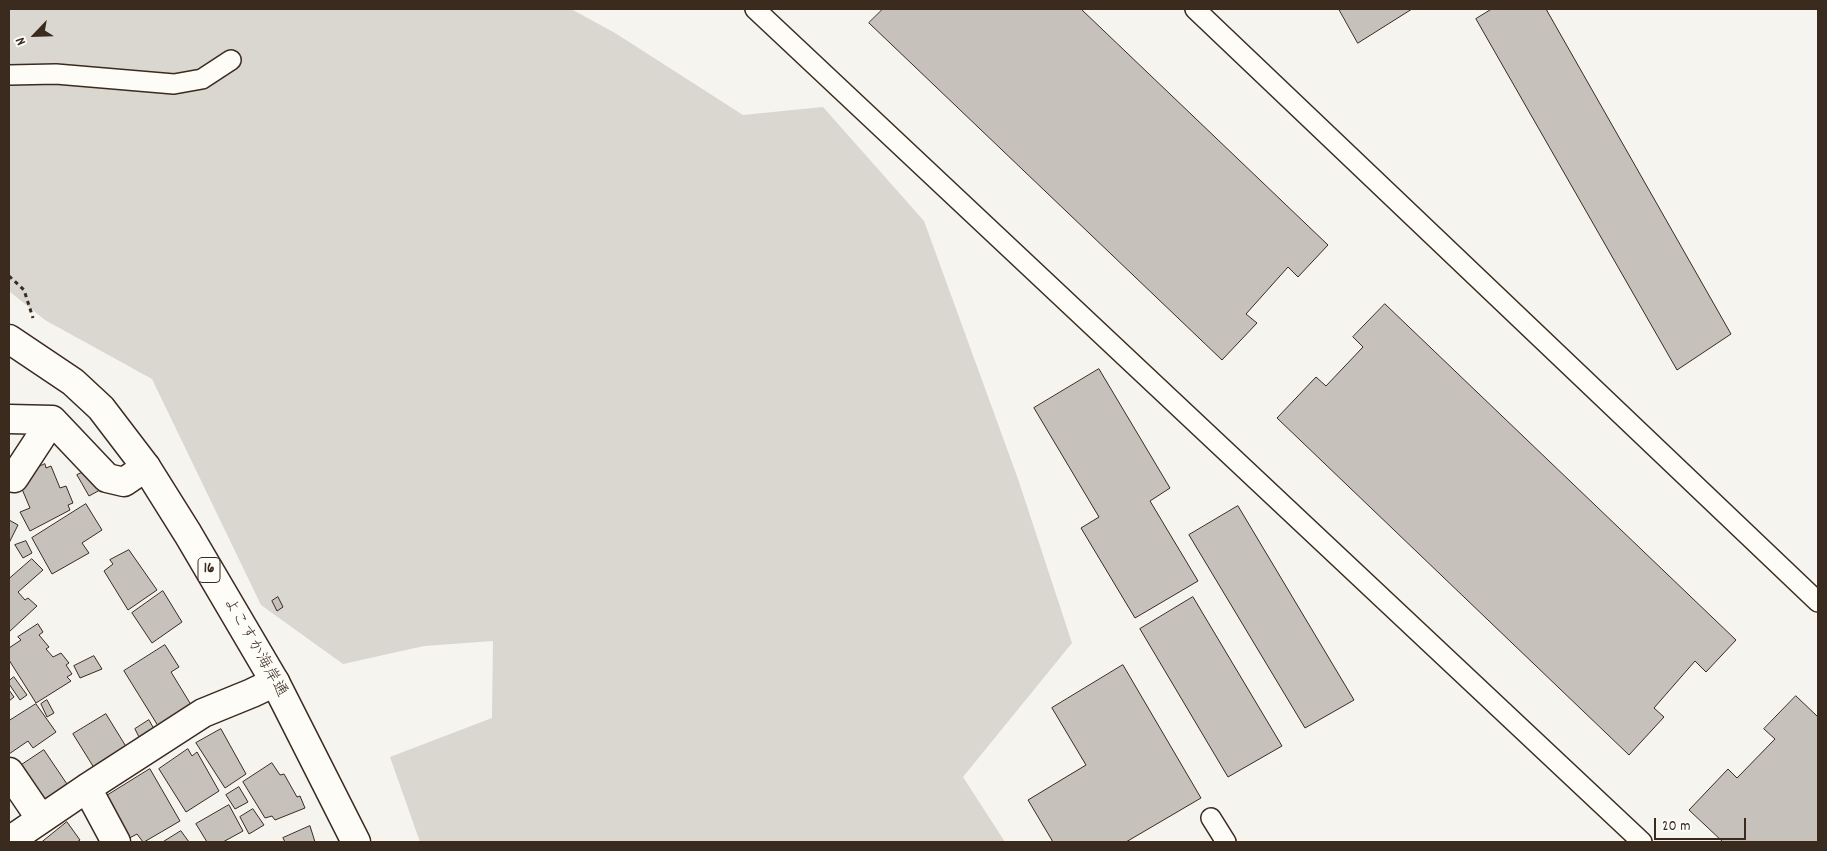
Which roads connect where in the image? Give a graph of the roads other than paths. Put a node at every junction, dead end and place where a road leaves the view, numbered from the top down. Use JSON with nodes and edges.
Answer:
{"nodes":[{"id":1,"x":755,"y":9,"type":"edge"},
{"id":2,"x":1195,"y":9,"type":"edge"},
{"id":3,"x":231,"y":60,"type":"dead end"},
{"id":4,"x":9,"y":75,"type":"edge"},
{"id":5,"x":9,"y":339,"type":"edge"},
{"id":6,"x":9,"y":419,"type":"edge"},
{"id":7,"x":52,"y":420,"type":"junction"},
{"id":8,"x":146,"y":468,"type":"junction"},
{"id":9,"x":11,"y":482,"type":"edge"},
{"id":10,"x":1818,"y":602,"type":"edge"},
{"id":11,"x":275,"y":682,"type":"junction"},
{"id":12,"x":9,"y":772,"type":"edge"},
{"id":13,"x":86,"y":788,"type":"junction"},
{"id":14,"x":1211,"y":818,"type":"dead end"},
{"id":15,"x":41,"y":819,"type":"junction"},
{"id":16,"x":9,"y":841,"type":"edge"},
{"id":17,"x":116,"y":842,"type":"edge"},
{"id":18,"x":356,"y":842,"type":"edge"},
{"id":19,"x":1226,"y":842,"type":"edge"},
{"id":20,"x":1642,"y":842,"type":"edge"}],
"edges":[{"from":1,"to":20,"type":"lane"},
{"from":2,"to":10,"type":"lane"},
{"from":3,"to":4,"type":"lane"},
{"from":5,"to":8,"type":"main road","name":"よこすか海岸通","number":"16"},
{"from":6,"to":7,"type":"main road"},
{"from":7,"to":8,"type":"main road"},
{"from":7,"to":9,"type":"main road"},
{"from":8,"to":11,"type":"main road","name":"よこすか海岸通","number":"16"},
{"from":11,"to":13,"type":"main road"},
{"from":11,"to":18,"type":"main road","name":"よこすか海岸通","number":"16"},
{"from":12,"to":15,"type":"main road"},
{"from":13,"to":15,"type":"main road"},
{"from":13,"to":17,"type":"main road"},
{"from":14,"to":19,"type":"lane"},
{"from":15,"to":16,"type":"main road"}]}
